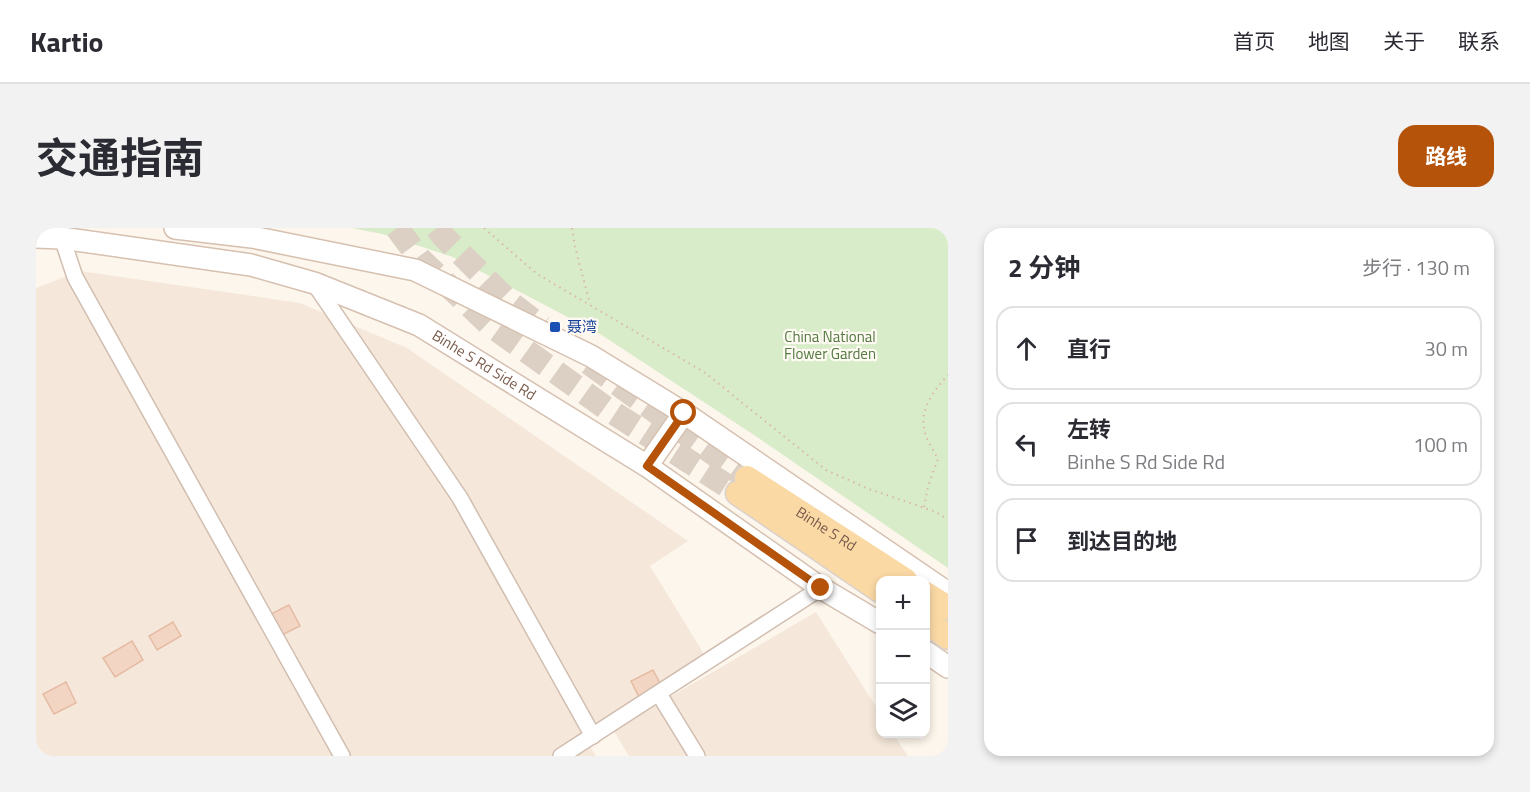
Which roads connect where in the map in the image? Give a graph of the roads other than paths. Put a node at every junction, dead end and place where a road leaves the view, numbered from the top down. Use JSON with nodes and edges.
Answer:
{"nodes":[{"id":1,"x":175,"y":228,"type":"edge"},
{"id":2,"x":45,"y":240,"type":"edge"},
{"id":3,"x":314,"y":283,"type":"junction"},
{"id":4,"x":684,"y":413,"type":"junction"},
{"id":5,"x":647,"y":466,"type":"junction"},
{"id":6,"x":898,"y":576,"type":"edge"},
{"id":7,"x":876,"y":587,"type":"edge"},
{"id":8,"x":821,"y":588,"type":"junction"},
{"id":9,"x":948,"y":593,"type":"edge"},
{"id":10,"x":930,"y":597,"type":"edge"},
{"id":11,"x":948,"y":608,"type":"edge"},
{"id":12,"x":876,"y":621,"type":"edge"},
{"id":13,"x":930,"y":624,"type":"edge"},
{"id":14,"x":948,"y":636,"type":"edge"},
{"id":15,"x":930,"y":655,"type":"edge"},
{"id":16,"x":948,"y":667,"type":"edge"},
{"id":17,"x":658,"y":694,"type":"junction"},
{"id":18,"x":593,"y":736,"type":"junction"},
{"id":19,"x":342,"y":756,"type":"edge"},
{"id":20,"x":561,"y":756,"type":"edge"},
{"id":21,"x":697,"y":756,"type":"edge"}],
"edges":[{"from":1,"to":4,"type":"main road"},
{"from":2,"to":3,"type":"main road","name":"Binhe S Rd Side Rd"},
{"from":2,"to":19,"type":"street"},
{"from":3,"to":5,"type":"main road","name":"Binhe S Rd Side Rd"},
{"from":3,"to":18,"type":"street"},
{"from":4,"to":5,"type":"main road"},
{"from":4,"to":9,"type":"main road"},
{"from":5,"to":8,"type":"main road","name":"Binhe S Rd Side Rd"},
{"from":6,"to":7,"type":"main road","name":"Binhe S Rd"},
{"from":8,"to":12,"type":"main road","name":"Binhe S Rd Side Rd"},
{"from":8,"to":17,"type":"street"},
{"from":10,"to":11,"type":"main road"},
{"from":13,"to":14,"type":"main road"},
{"from":15,"to":16,"type":"main road"},
{"from":17,"to":18,"type":"street"},
{"from":17,"to":21,"type":"street"},
{"from":18,"to":20,"type":"street"}]}
